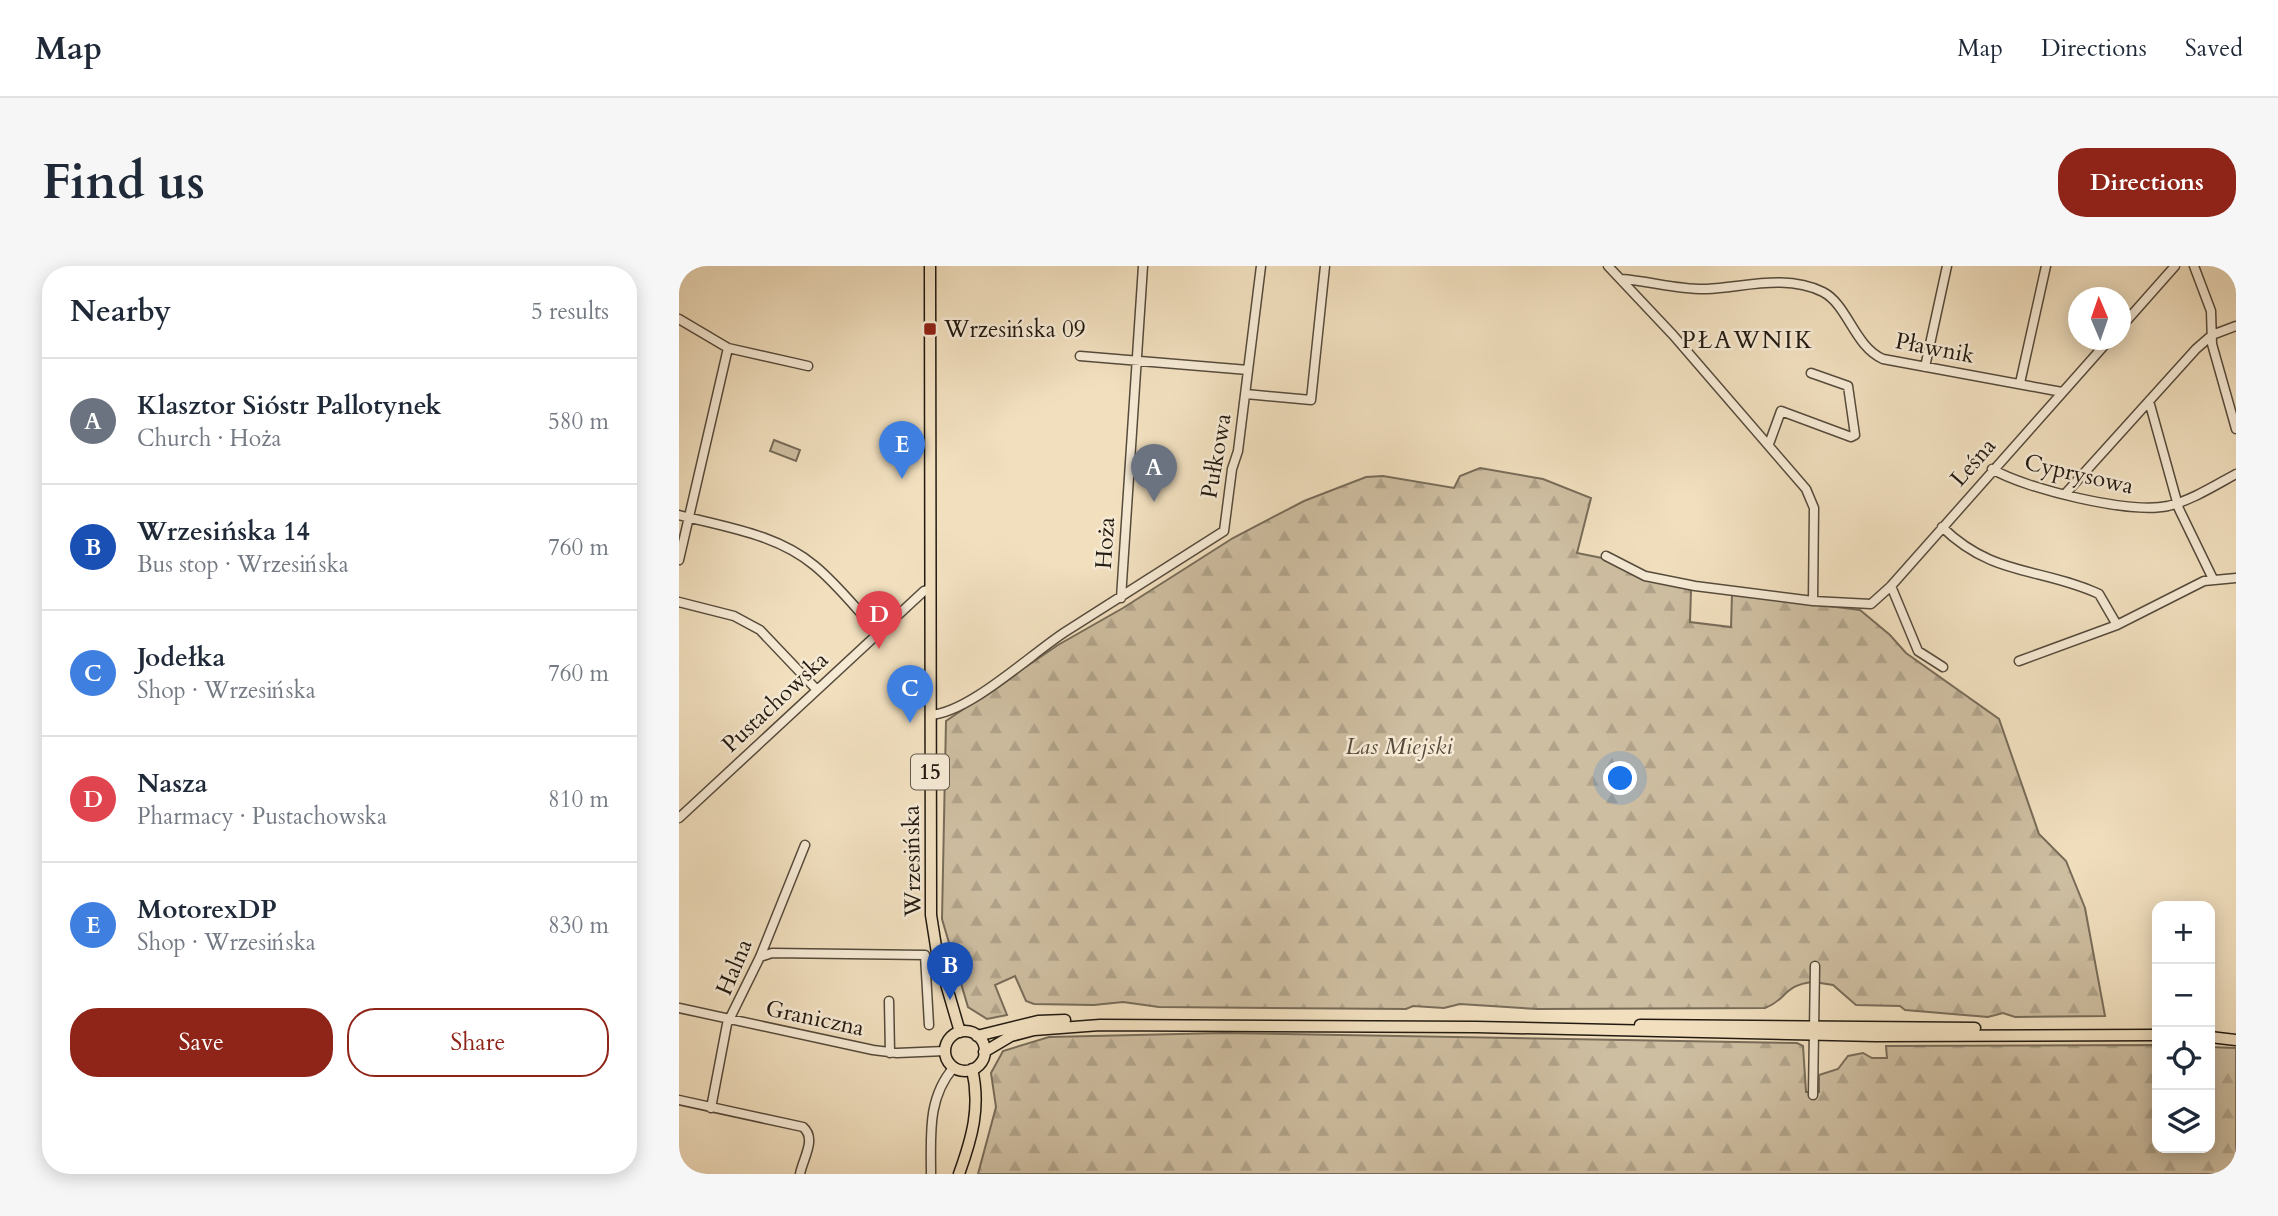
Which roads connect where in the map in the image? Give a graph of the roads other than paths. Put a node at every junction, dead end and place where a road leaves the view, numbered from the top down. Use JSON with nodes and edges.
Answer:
{"nodes":[{"id":1,"x":930,"y":266,"type":"edge"},
{"id":2,"x":1143,"y":266,"type":"edge"},
{"id":3,"x":1261,"y":266,"type":"edge"},
{"id":4,"x":1325,"y":266,"type":"edge"},
{"id":5,"x":1608,"y":266,"type":"edge"},
{"id":6,"x":1947,"y":266,"type":"edge"},
{"id":7,"x":2046,"y":266,"type":"edge"},
{"id":8,"x":2175,"y":266,"type":"edge"},
{"id":9,"x":2194,"y":266,"type":"edge"},
{"id":10,"x":1621,"y":279,"type":"junction"},
{"id":11,"x":2131,"y":315,"type":"edge"},
{"id":12,"x":679,"y":319,"type":"edge"},
{"id":13,"x":2236,"y":326,"type":"edge"},
{"id":14,"x":2212,"y":335,"type":"junction"},
{"id":15,"x":728,"y":348,"type":"junction"},
{"id":16,"x":2100,"y":350,"type":"edge"},
{"id":17,"x":1080,"y":356,"type":"dead end"},
{"id":18,"x":1136,"y":360,"type":"junction"},
{"id":19,"x":808,"y":366,"type":"dead end"},
{"id":20,"x":1925,"y":367,"type":"junction"},
{"id":21,"x":1248,"y":370,"type":"junction"},
{"id":22,"x":1811,"y":373,"type":"dead end"},
{"id":23,"x":2020,"y":383,"type":"junction"},
{"id":24,"x":2062,"y":392,"type":"junction"},
{"id":25,"x":1246,"y":394,"type":"junction"},
{"id":26,"x":2149,"y":401,"type":"junction"},
{"id":27,"x":2236,"y":429,"type":"edge"},
{"id":28,"x":1769,"y":444,"type":"junction"},
{"id":29,"x":1992,"y":469,"type":"junction"},
{"id":30,"x":2236,"y":474,"type":"edge"},
{"id":31,"x":2066,"y":493,"type":"junction"},
{"id":32,"x":2178,"y":503,"type":"junction"},
{"id":33,"x":679,"y":515,"type":"edge"},
{"id":34,"x":689,"y":518,"type":"junction"},
{"id":35,"x":1942,"y":527,"type":"junction"},
{"id":36,"x":1606,"y":556,"type":"dead end"},
{"id":37,"x":679,"y":560,"type":"edge"},
{"id":38,"x":2236,"y":578,"type":"edge"},
{"id":39,"x":2213,"y":579,"type":"junction"},
{"id":40,"x":1891,"y":586,"type":"junction"},
{"id":41,"x":930,"y":590,"type":"junction"},
{"id":42,"x":1121,"y":598,"type":"junction"},
{"id":43,"x":1813,"y":601,"type":"junction"},
{"id":44,"x":679,"y":602,"type":"edge"},
{"id":45,"x":2117,"y":625,"type":"junction"},
{"id":46,"x":878,"y":632,"type":"junction"},
{"id":47,"x":2019,"y":661,"type":"dead end"},
{"id":48,"x":1943,"y":667,"type":"dead end"},
{"id":49,"x":817,"y":690,"type":"junction"},
{"id":50,"x":930,"y":715,"type":"junction"},
{"id":51,"x":679,"y":818,"type":"edge"},
{"id":52,"x":805,"y":845,"type":"dead end"},
{"id":53,"x":765,"y":944,"type":"junction"},
{"id":54,"x":772,"y":953,"type":"junction"},
{"id":55,"x":759,"y":957,"type":"junction"},
{"id":56,"x":1815,"y":966,"type":"dead end"},
{"id":57,"x":889,"y":1001,"type":"dead end"},
{"id":58,"x":679,"y":1008,"type":"edge"},
{"id":59,"x":730,"y":1020,"type":"junction"},
{"id":60,"x":1100,"y":1025,"type":"junction"},
{"id":61,"x":929,"y":1026,"type":"dead end"},
{"id":62,"x":1814,"y":1030,"type":"junction"},
{"id":63,"x":960,"y":1032,"type":"junction"},
{"id":64,"x":2152,"y":1035,"type":"edge"},
{"id":65,"x":977,"y":1036,"type":"junction"},
{"id":66,"x":2215,"y":1036,"type":"edge"},
{"id":67,"x":2236,"y":1038,"type":"edge"},
{"id":68,"x":945,"y":1051,"type":"junction"},
{"id":69,"x":985,"y":1052,"type":"junction"},
{"id":70,"x":890,"y":1053,"type":"junction"},
{"id":71,"x":954,"y":1067,"type":"junction"},
{"id":72,"x":972,"y":1069,"type":"junction"},
{"id":73,"x":1813,"y":1095,"type":"dead end"},
{"id":74,"x":679,"y":1100,"type":"edge"},
{"id":75,"x":711,"y":1108,"type":"junction"},
{"id":76,"x":800,"y":1174,"type":"edge"},
{"id":77,"x":931,"y":1174,"type":"edge"},
{"id":78,"x":959,"y":1174,"type":"edge"}],
"edges":[{"from":1,"to":41,"type":"main road","name":"Wrzesińska","number":"15"},
{"from":2,"to":18,"type":"street","name":"Hoża"},
{"from":3,"to":21,"type":"street","name":"Pułkowa"},
{"from":4,"to":25,"type":"street"},
{"from":5,"to":10,"type":"street"},
{"from":6,"to":20,"type":"street"},
{"from":7,"to":23,"type":"street"},
{"from":8,"to":11,"type":"street"},
{"from":9,"to":14,"type":"street"},
{"from":10,"to":20,"type":"street","name":"Pławnik"},
{"from":10,"to":28,"type":"street"},
{"from":12,"to":15,"type":"street"},
{"from":13,"to":14,"type":"street"},
{"from":14,"to":26,"type":"street"},
{"from":14,"to":27,"type":"street"},
{"from":15,"to":19,"type":"street"},
{"from":15,"to":34,"type":"street"},
{"from":16,"to":24,"type":"street","name":"Leśna"},
{"from":17,"to":18,"type":"street"},
{"from":18,"to":21,"type":"street"},
{"from":18,"to":42,"type":"street","name":"Hoża"},
{"from":20,"to":23,"type":"street","name":"Pławnik"},
{"from":21,"to":25,"type":"street","name":"Pułkowa"},
{"from":22,"to":28,"type":"street"},
{"from":23,"to":24,"type":"street","name":"Pławnik"},
{"from":24,"to":29,"type":"street","name":"Leśna"},
{"from":25,"to":42,"type":"street","name":"Pułkowa"},
{"from":26,"to":31,"type":"street"},
{"from":26,"to":32,"type":"street"},
{"from":28,"to":43,"type":"street"},
{"from":29,"to":31,"type":"street","name":"Cyprysowa"},
{"from":29,"to":35,"type":"street","name":"Leśna"},
{"from":30,"to":32,"type":"street","name":"Cyprysowa"},
{"from":31,"to":32,"type":"street","name":"Cyprysowa"},
{"from":32,"to":39,"type":"street"},
{"from":33,"to":34,"type":"street"},
{"from":34,"to":37,"type":"street"},
{"from":34,"to":46,"type":"street"},
{"from":35,"to":40,"type":"street","name":"Leśna"},
{"from":35,"to":45,"type":"street"},
{"from":36,"to":43,"type":"street"},
{"from":38,"to":39,"type":"street"},
{"from":39,"to":45,"type":"street"},
{"from":40,"to":43,"type":"street","name":"Leśna"},
{"from":40,"to":48,"type":"street"},
{"from":41,"to":46,"type":"street","name":"Pustachowska"},
{"from":41,"to":50,"type":"main road","name":"Wrzesińska","number":"15"},
{"from":42,"to":50,"type":"street","name":"Hoża"},
{"from":44,"to":49,"type":"street"},
{"from":45,"to":47,"type":"street"},
{"from":46,"to":49,"type":"street","name":"Pustachowska"},
{"from":49,"to":51,"type":"street","name":"Pustachowska"},
{"from":50,"to":63,"type":"main road","name":"Wrzesińska","number":"15"},
{"from":52,"to":53,"type":"street","name":"Halna"},
{"from":53,"to":54,"type":"street"},
{"from":53,"to":55,"type":"street","name":"Halna"},
{"from":54,"to":55,"type":"street"},
{"from":54,"to":61,"type":"street"},
{"from":55,"to":59,"type":"street","name":"Halna"},
{"from":56,"to":62,"type":"street"},
{"from":57,"to":70,"type":"street"},
{"from":58,"to":59,"type":"street","name":"Graniczna"},
{"from":59,"to":70,"type":"street","name":"Graniczna"},
{"from":59,"to":75,"type":"street","name":"Halna"},
{"from":60,"to":62,"type":"main road"},
{"from":60,"to":65,"type":"main road"},
{"from":60,"to":69,"type":"main road"},
{"from":62,"to":64,"type":"main road"},
{"from":62,"to":73,"type":"street"},
{"from":63,"to":65,"type":"main road"},
{"from":63,"to":68,"type":"main road"},
{"from":65,"to":69,"type":"main road"},
{"from":66,"to":67,"type":"main road"},
{"from":68,"to":70,"type":"street","name":"Graniczna"},
{"from":68,"to":71,"type":"main road"},
{"from":69,"to":72,"type":"main road"},
{"from":71,"to":72,"type":"main road"},
{"from":71,"to":77,"type":"street"},
{"from":72,"to":78,"type":"main road"},
{"from":74,"to":75,"type":"street"},
{"from":75,"to":76,"type":"street"}]}
